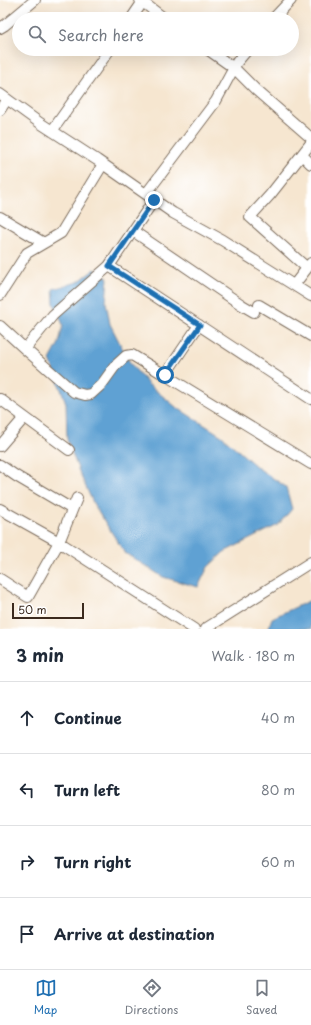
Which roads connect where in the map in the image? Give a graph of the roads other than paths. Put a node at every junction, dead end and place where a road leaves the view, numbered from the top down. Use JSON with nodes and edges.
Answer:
{"nodes":[{"id":1,"x":35,"y":0,"type":"edge"},
{"id":2,"x":291,"y":0,"type":"edge"},
{"id":3,"x":142,"y":1,"type":"edge"},
{"id":4,"x":21,"y":12,"type":"edge"},
{"id":5,"x":135,"y":12,"type":"edge"},
{"id":6,"x":156,"y":12,"type":"edge"},
{"id":7,"x":280,"y":12,"type":"edge"},
{"id":8,"x":12,"y":20,"type":"edge"},
{"id":9,"x":0,"y":28,"type":"edge"},
{"id":10,"x":105,"y":56,"type":"edge"},
{"id":11,"x":217,"y":56,"type":"edge"},
{"id":12,"x":243,"y":56,"type":"edge"},
{"id":13,"x":234,"y":68,"type":"junction"},
{"id":14,"x":3,"y":97,"type":"edge"},
{"id":15,"x":0,"y":110,"type":"edge"},
{"id":16,"x":52,"y":131,"type":"junction"},
{"id":17,"x":311,"y":138,"type":"edge"},
{"id":18,"x":311,"y":143,"type":"edge"},
{"id":19,"x":302,"y":154,"type":"junction"},
{"id":20,"x":103,"y":164,"type":"junction"},
{"id":21,"x":311,"y":164,"type":"edge"},
{"id":22,"x":150,"y":197,"type":"junction"},
{"id":23,"x":0,"y":217,"type":"edge"},
{"id":24,"x":133,"y":231,"type":"junction"},
{"id":25,"x":44,"y":243,"type":"junction"},
{"id":26,"x":309,"y":265,"type":"edge"},
{"id":27,"x":109,"y":266,"type":"junction"},
{"id":28,"x":294,"y":285,"type":"junction"},
{"id":29,"x":0,"y":295,"type":"edge"},
{"id":30,"x":311,"y":296,"type":"edge"},
{"id":31,"x":200,"y":325,"type":"junction"},
{"id":32,"x":0,"y":326,"type":"edge"},
{"id":33,"x":311,"y":336,"type":"edge"},
{"id":34,"x":25,"y":350,"type":"junction"},
{"id":35,"x":165,"y":375,"type":"junction"},
{"id":36,"x":0,"y":399,"type":"edge"},
{"id":37,"x":311,"y":399,"type":"edge"},
{"id":38,"x":24,"y":418,"type":"junction"},
{"id":39,"x":0,"y":446,"type":"edge"},
{"id":40,"x":69,"y":450,"type":"dead end"},
{"id":41,"x":311,"y":464,"type":"edge"},
{"id":42,"x":0,"y":465,"type":"edge"},
{"id":43,"x":77,"y":498,"type":"dead end"},
{"id":44,"x":72,"y":508,"type":"junction"},
{"id":45,"x":0,"y":510,"type":"edge"},
{"id":46,"x":59,"y":542,"type":"junction"},
{"id":47,"x":311,"y":562,"type":"edge"},
{"id":48,"x":0,"y":578,"type":"edge"},
{"id":49,"x":194,"y":629,"type":"edge"},
{"id":50,"x":205,"y":629,"type":"edge"}],
"edges":[{"from":1,"to":4,"type":"street"},
{"from":2,"to":7,"type":"street"},
{"from":3,"to":5,"type":"street"},
{"from":3,"to":6,"type":"street"},
{"from":8,"to":9,"type":"street"},
{"from":10,"to":16,"type":"street"},
{"from":11,"to":13,"type":"street"},
{"from":12,"to":13,"type":"street"},
{"from":13,"to":17,"type":"street"},
{"from":13,"to":22,"type":"street"},
{"from":14,"to":15,"type":"street"},
{"from":14,"to":16,"type":"street"},
{"from":16,"to":20,"type":"street"},
{"from":18,"to":19,"type":"street"},
{"from":19,"to":21,"type":"street"},
{"from":19,"to":26,"type":"street"},
{"from":20,"to":22,"type":"street"},
{"from":20,"to":25,"type":"street"},
{"from":22,"to":24,"type":"street"},
{"from":22,"to":28,"type":"street"},
{"from":23,"to":25,"type":"street"},
{"from":24,"to":27,"type":"street"},
{"from":24,"to":33,"type":"street"},
{"from":25,"to":29,"type":"street"},
{"from":26,"to":28,"type":"street"},
{"from":27,"to":31,"type":"street"},
{"from":27,"to":34,"type":"street"},
{"from":28,"to":30,"type":"street"},
{"from":31,"to":35,"type":"street"},
{"from":31,"to":37,"type":"street"},
{"from":32,"to":34,"type":"street"},
{"from":34,"to":35,"type":"street"},
{"from":35,"to":41,"type":"street"},
{"from":36,"to":38,"type":"street"},
{"from":38,"to":39,"type":"street"},
{"from":38,"to":40,"type":"street"},
{"from":42,"to":44,"type":"street"},
{"from":43,"to":44,"type":"street"},
{"from":44,"to":46,"type":"street"},
{"from":45,"to":46,"type":"street"},
{"from":46,"to":48,"type":"street"},
{"from":46,"to":49,"type":"street"},
{"from":47,"to":50,"type":"street"}]}
